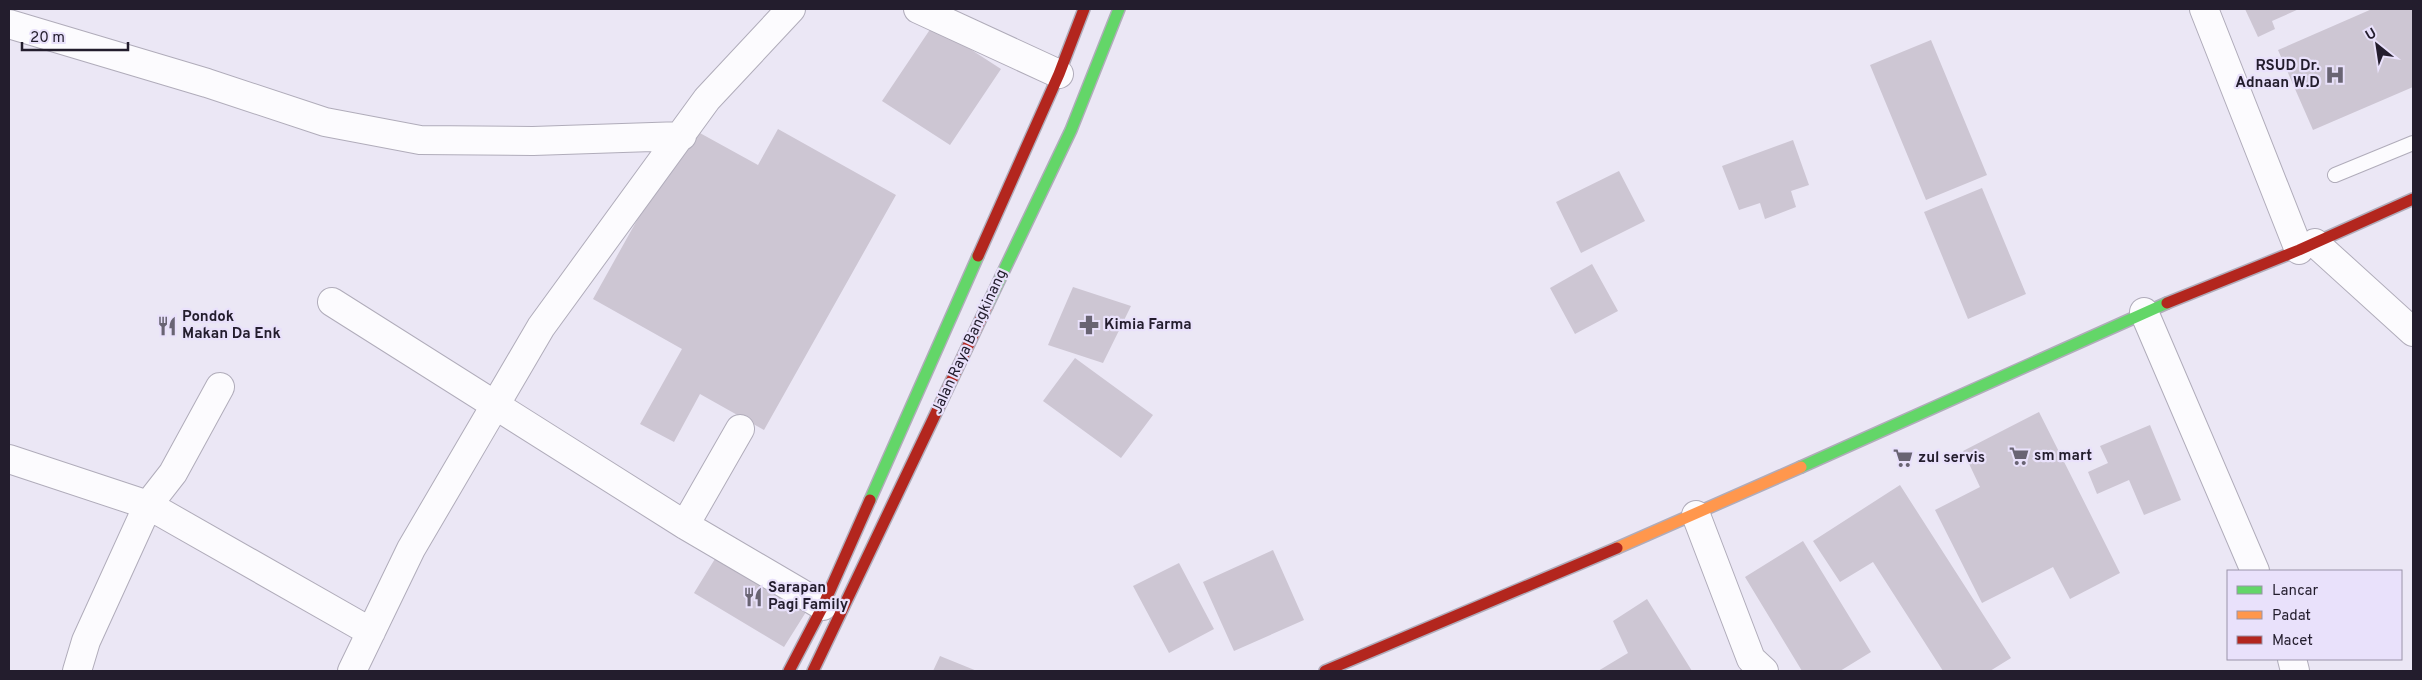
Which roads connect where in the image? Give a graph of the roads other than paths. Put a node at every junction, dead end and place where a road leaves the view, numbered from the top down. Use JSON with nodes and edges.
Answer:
{"nodes":[{"id":1,"x":791,"y":9,"type":"edge"},
{"id":2,"x":918,"y":9,"type":"edge"},
{"id":3,"x":1084,"y":9,"type":"edge"},
{"id":4,"x":1119,"y":9,"type":"edge"},
{"id":5,"x":2204,"y":9,"type":"edge"},
{"id":6,"x":9,"y":24,"type":"edge"},
{"id":7,"x":1059,"y":74,"type":"junction"},
{"id":8,"x":682,"y":136,"type":"junction"},
{"id":9,"x":2413,"y":143,"type":"edge"},
{"id":10,"x":2335,"y":175,"type":"dead end"},
{"id":11,"x":2413,"y":199,"type":"edge"},
{"id":12,"x":2307,"y":247,"type":"junction"},
{"id":13,"x":332,"y":302,"type":"dead end"},
{"id":14,"x":2144,"y":312,"type":"junction"},
{"id":15,"x":2413,"y":332,"type":"edge"},
{"id":16,"x":220,"y":387,"type":"dead end"},
{"id":17,"x":495,"y":405,"type":"junction"},
{"id":18,"x":740,"y":429,"type":"dead end"},
{"id":19,"x":9,"y":459,"type":"edge"},
{"id":20,"x":148,"y":505,"type":"junction"},
{"id":21,"x":1696,"y":515,"type":"junction"},
{"id":22,"x":685,"y":525,"type":"junction"},
{"id":23,"x":2255,"y":570,"type":"edge"},
{"id":24,"x":823,"y":606,"type":"junction"},
{"id":25,"x":371,"y":632,"type":"junction"},
{"id":26,"x":1338,"y":669,"type":"edge"},
{"id":27,"x":76,"y":671,"type":"edge"},
{"id":28,"x":352,"y":671,"type":"edge"},
{"id":29,"x":789,"y":671,"type":"edge"},
{"id":30,"x":813,"y":671,"type":"edge"},
{"id":31,"x":1764,"y":671,"type":"edge"}],
"edges":[{"from":1,"to":8,"type":"street"},
{"from":2,"to":7,"type":"street"},
{"from":3,"to":7,"type":"main road","name":"Jalan Raya Bangkinang"},
{"from":4,"to":30,"type":"main road","name":"Jalan Raya Bangkinang"},
{"from":5,"to":12,"type":"street"},
{"from":6,"to":8,"type":"street"},
{"from":7,"to":24,"type":"main road","name":"Jalan Raya Bangkinang"},
{"from":8,"to":17,"type":"street"},
{"from":9,"to":10,"type":"lane"},
{"from":11,"to":12,"type":"main road"},
{"from":12,"to":14,"type":"main road"},
{"from":12,"to":15,"type":"street"},
{"from":13,"to":17,"type":"street"},
{"from":14,"to":21,"type":"main road"},
{"from":14,"to":23,"type":"street"},
{"from":16,"to":20,"type":"street"},
{"from":17,"to":22,"type":"street"},
{"from":17,"to":25,"type":"street"},
{"from":18,"to":22,"type":"street"},
{"from":19,"to":20,"type":"street"},
{"from":20,"to":25,"type":"street"},
{"from":20,"to":27,"type":"street"},
{"from":21,"to":26,"type":"main road"},
{"from":21,"to":31,"type":"street"},
{"from":22,"to":24,"type":"street"},
{"from":24,"to":29,"type":"main road","name":"Jalan Raya Bangkinang"},
{"from":25,"to":28,"type":"street"}]}
